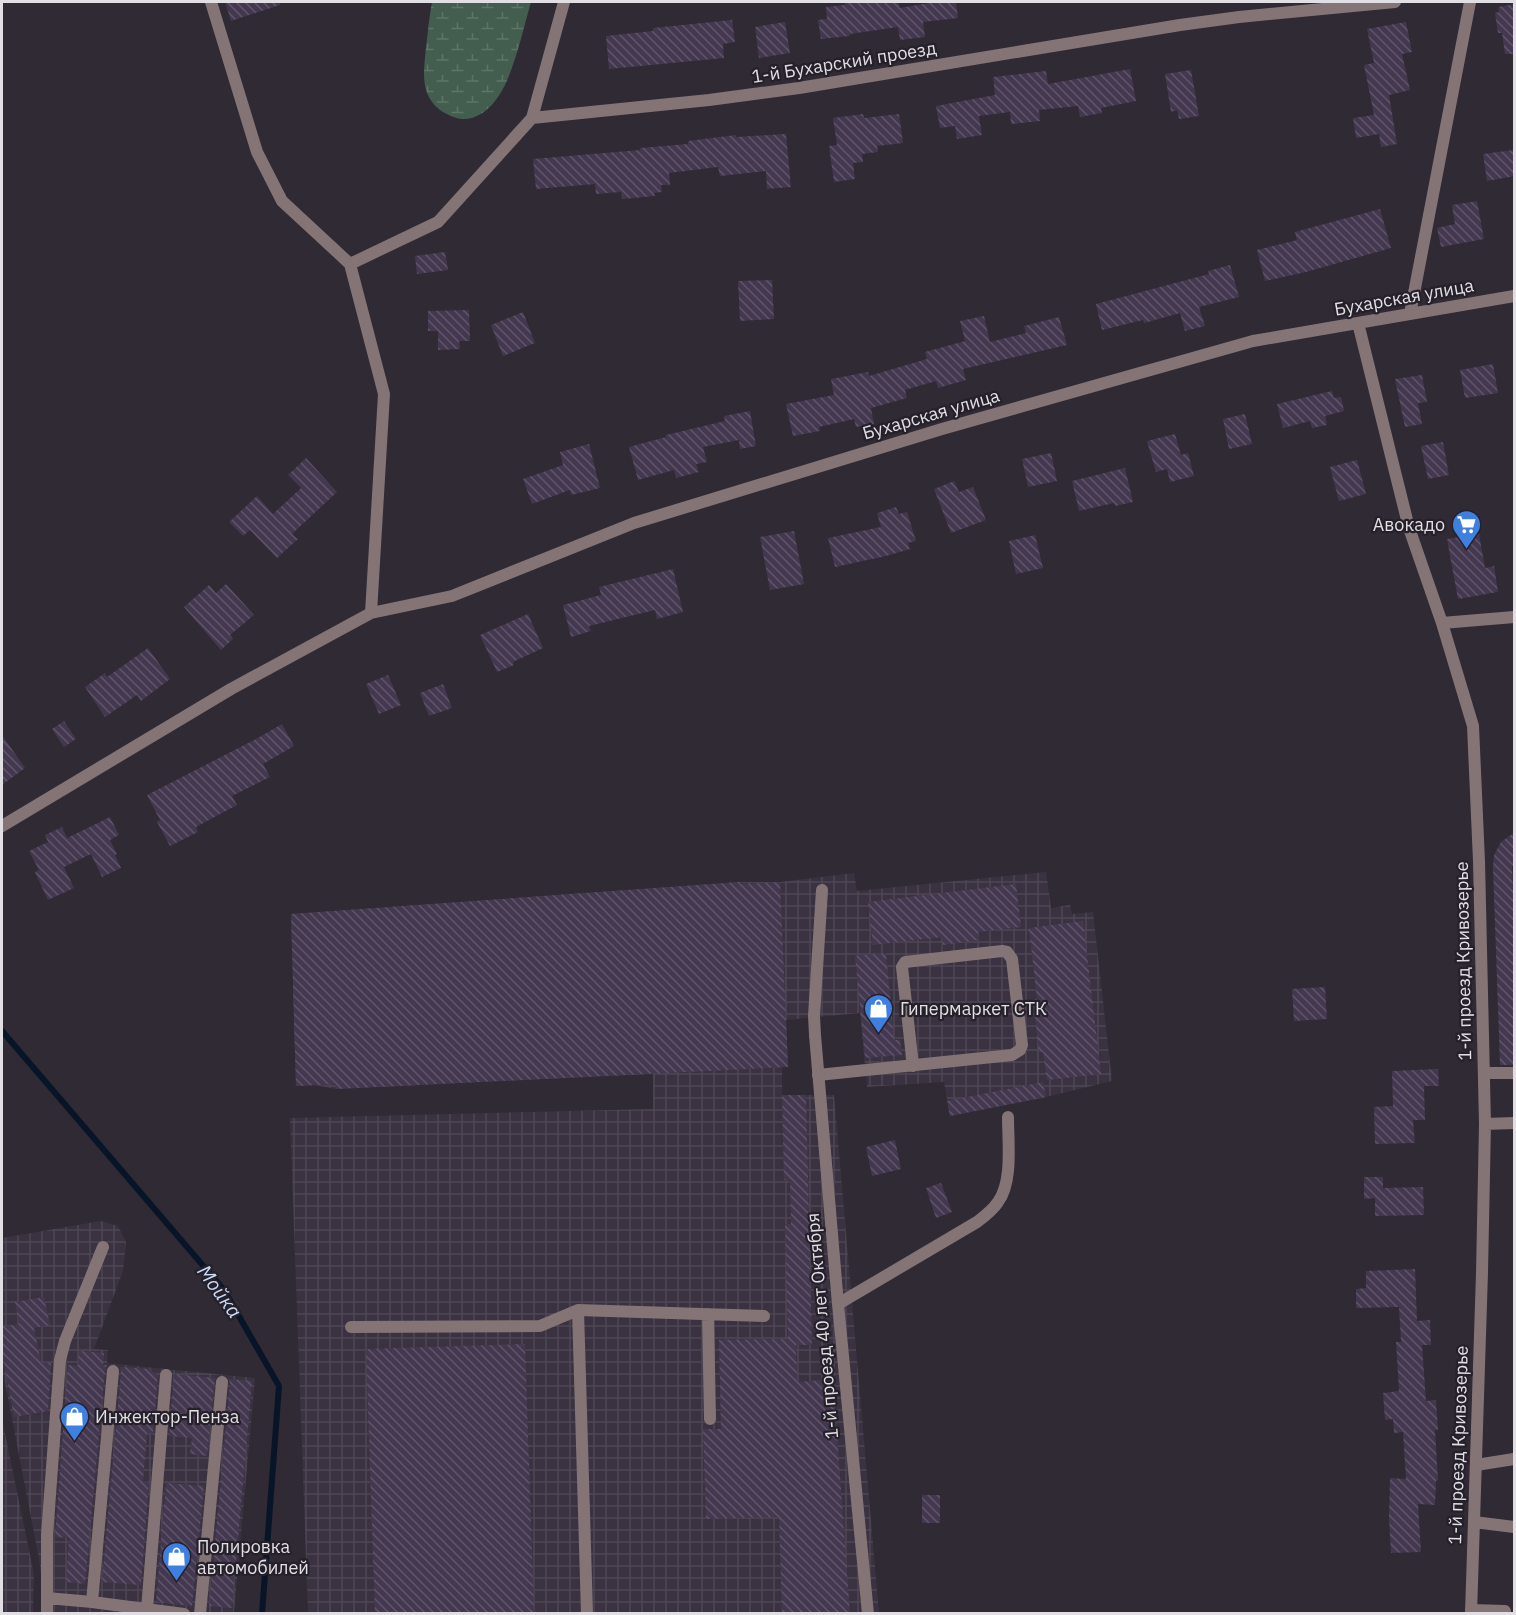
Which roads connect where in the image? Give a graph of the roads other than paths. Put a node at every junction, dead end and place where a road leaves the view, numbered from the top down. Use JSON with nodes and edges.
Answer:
{"nodes":[{"id":1,"x":212,"y":2,"type":"edge"},
{"id":2,"x":564,"y":2,"type":"edge"},
{"id":3,"x":1395,"y":2,"type":"edge"},
{"id":4,"x":1470,"y":2,"type":"edge"},
{"id":5,"x":532,"y":118,"type":"junction"},
{"id":6,"x":350,"y":264,"type":"junction"},
{"id":7,"x":1515,"y":296,"type":"edge"},
{"id":8,"x":1410,"y":314,"type":"junction"},
{"id":9,"x":1358,"y":323,"type":"junction"},
{"id":10,"x":371,"y":613,"type":"junction"},
{"id":11,"x":1515,"y":617,"type":"edge"},
{"id":12,"x":1442,"y":623,"type":"junction"},
{"id":13,"x":2,"y":826,"type":"edge"},
{"id":14,"x":822,"y":890,"type":"dead end"},
{"id":15,"x":913,"y":1066,"type":"junction"},
{"id":16,"x":1484,"y":1073,"type":"junction"},
{"id":17,"x":1515,"y":1073,"type":"edge"},
{"id":18,"x":818,"y":1075,"type":"junction"},
{"id":19,"x":1008,"y":1117,"type":"dead end"},
{"id":20,"x":1515,"y":1123,"type":"edge"},
{"id":21,"x":1485,"y":1124,"type":"junction"},
{"id":22,"x":103,"y":1247,"type":"dead end"},
{"id":23,"x":838,"y":1304,"type":"junction"},
{"id":24,"x":578,"y":1310,"type":"junction"},
{"id":25,"x":708,"y":1314,"type":"junction"},
{"id":26,"x":765,"y":1316,"type":"dead end"},
{"id":27,"x":351,"y":1327,"type":"dead end"},
{"id":28,"x":113,"y":1371,"type":"dead end"},
{"id":29,"x":166,"y":1375,"type":"dead end"},
{"id":30,"x":222,"y":1382,"type":"dead end"},
{"id":31,"x":710,"y":1419,"type":"dead end"},
{"id":32,"x":1515,"y":1459,"type":"edge"},
{"id":33,"x":1476,"y":1465,"type":"junction"},
{"id":34,"x":1474,"y":1522,"type":"junction"},
{"id":35,"x":1515,"y":1527,"type":"edge"},
{"id":36,"x":47,"y":1598,"type":"junction"},
{"id":37,"x":92,"y":1602,"type":"junction"},
{"id":38,"x":147,"y":1609,"type":"junction"},
{"id":39,"x":1505,"y":1611,"type":"dead end"},
{"id":40,"x":1471,"y":1612,"type":"edge"},
{"id":41,"x":47,"y":1614,"type":"edge"},
{"id":42,"x":183,"y":1614,"type":"edge"},
{"id":43,"x":200,"y":1614,"type":"edge"},
{"id":44,"x":587,"y":1614,"type":"edge"},
{"id":45,"x":868,"y":1614,"type":"edge"}],
"edges":[{"from":1,"to":6,"type":"street"},
{"from":2,"to":5,"type":"street"},
{"from":3,"to":5,"type":"street","name":"1-й Бухарский проезд"},
{"from":4,"to":8,"type":"street"},
{"from":5,"to":6,"type":"street"},
{"from":6,"to":10,"type":"street"},
{"from":7,"to":8,"type":"street","name":"Бухарская улица"},
{"from":8,"to":9,"type":"street","name":"Бухарская улица"},
{"from":9,"to":10,"type":"street","name":"Бухарская улица"},
{"from":9,"to":12,"type":"street","name":"1-й проезд Кривозерье"},
{"from":10,"to":13,"type":"street","name":"Бухарская улица"},
{"from":11,"to":12,"type":"street"},
{"from":12,"to":16,"type":"street","name":"1-й проезд Кривозерье"},
{"from":14,"to":18,"type":"street","name":"1-й проезд 40 лет Октября"},
{"from":15,"to":15,"type":"street"},
{"from":15,"to":18,"type":"street"},
{"from":16,"to":17,"type":"street"},
{"from":16,"to":21,"type":"street","name":"1-й проезд Кривозерье"},
{"from":18,"to":23,"type":"street","name":"1-й проезд 40 лет Октября"},
{"from":19,"to":23,"type":"street"},
{"from":20,"to":21,"type":"street"},
{"from":21,"to":33,"type":"street","name":"1-й проезд Кривозерье"},
{"from":22,"to":36,"type":"street"},
{"from":23,"to":45,"type":"street","name":"1-й проезд 40 лет Октября"},
{"from":24,"to":25,"type":"street"},
{"from":24,"to":27,"type":"street"},
{"from":24,"to":44,"type":"street"},
{"from":25,"to":26,"type":"street"},
{"from":25,"to":31,"type":"street"},
{"from":28,"to":37,"type":"street"},
{"from":29,"to":38,"type":"street"},
{"from":30,"to":43,"type":"street"},
{"from":32,"to":33,"type":"street"},
{"from":33,"to":34,"type":"street","name":"1-й проезд Кривозерье"},
{"from":34,"to":35,"type":"street"},
{"from":34,"to":40,"type":"street","name":"1-й проезд Кривозерье"},
{"from":36,"to":37,"type":"street"},
{"from":36,"to":41,"type":"street"},
{"from":37,"to":38,"type":"street"},
{"from":38,"to":42,"type":"street"},
{"from":39,"to":40,"type":"street"}]}
